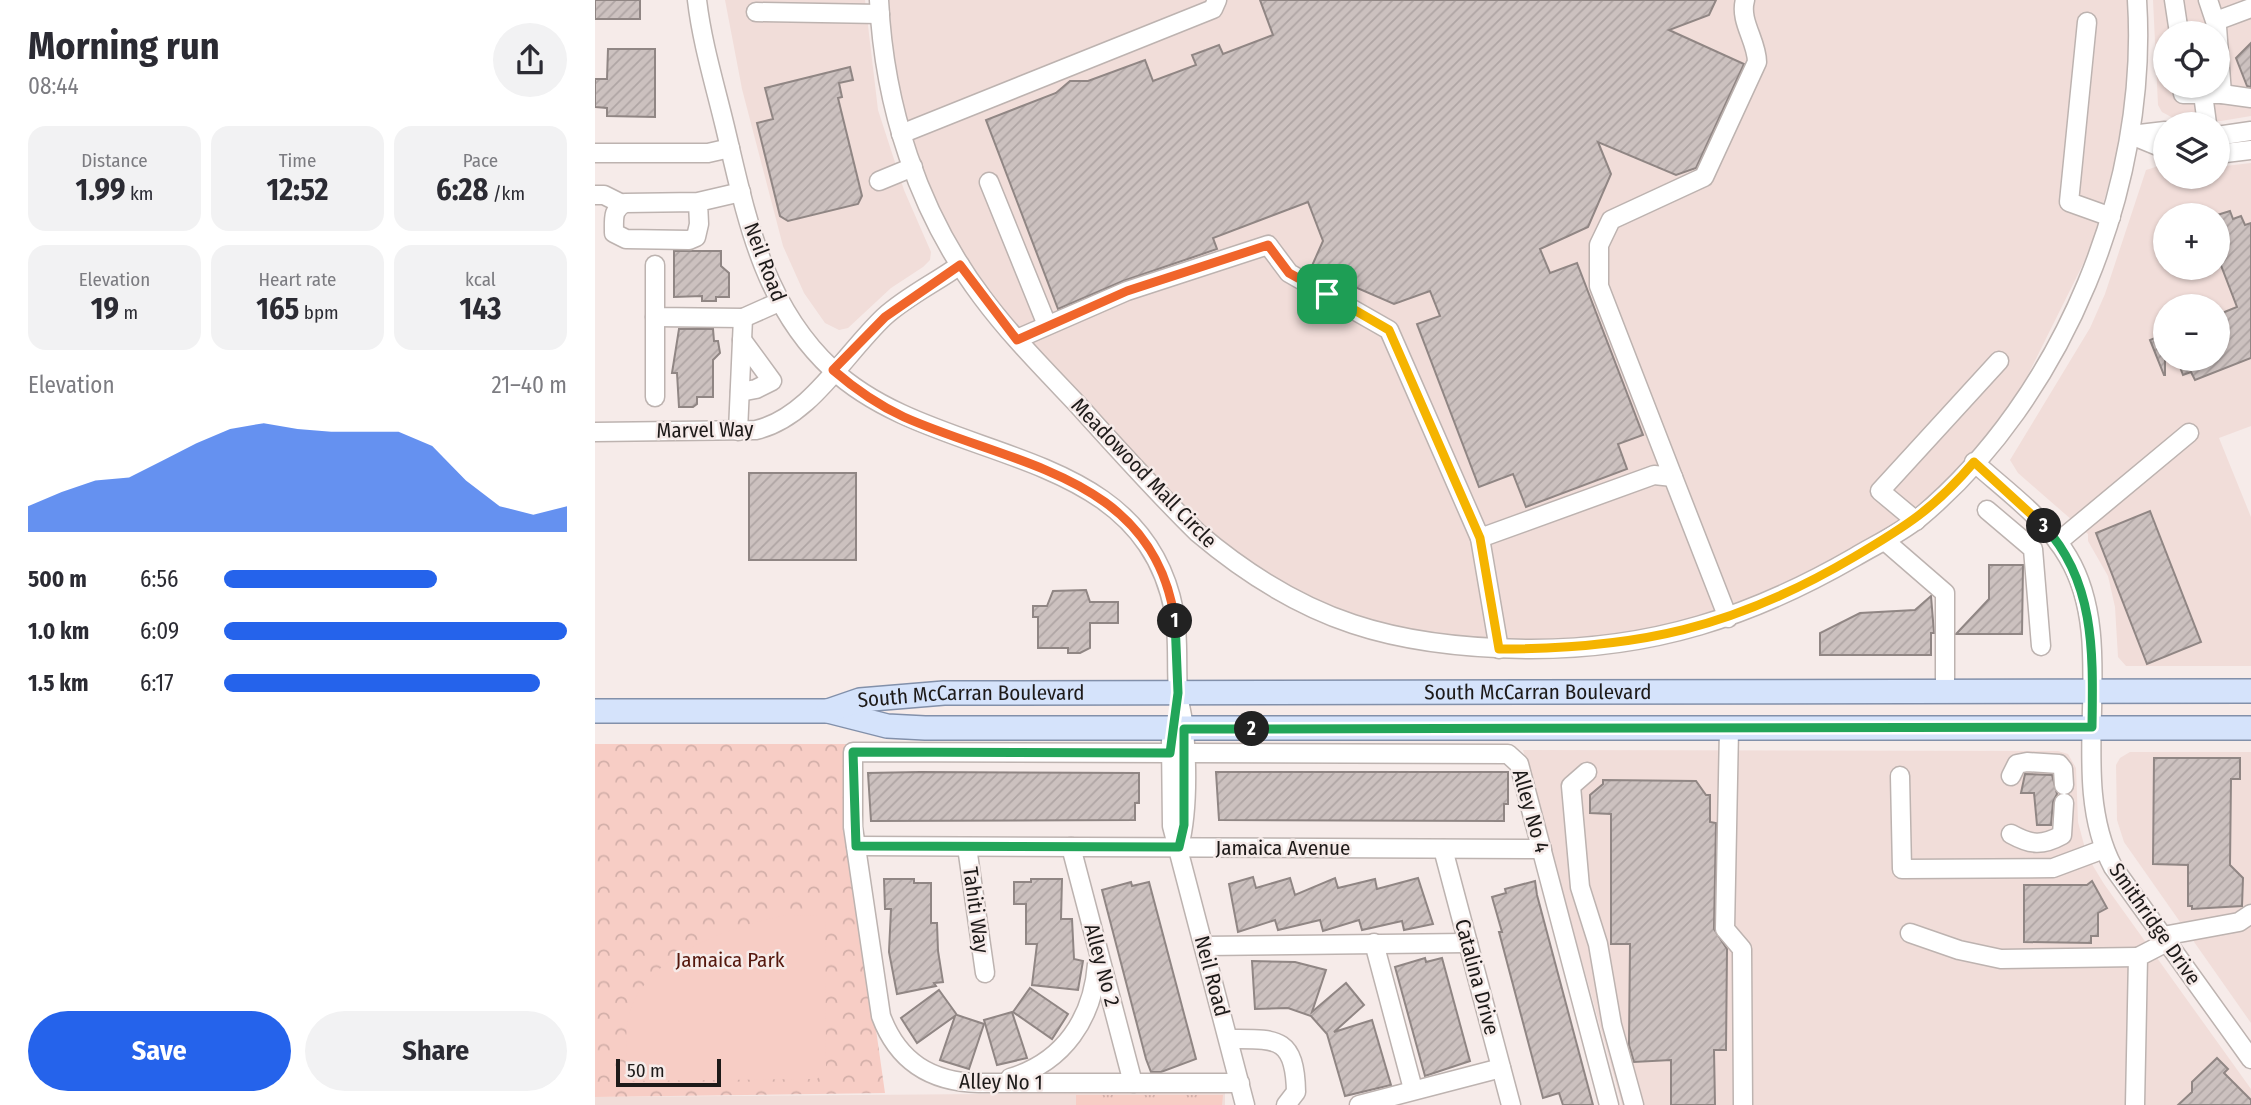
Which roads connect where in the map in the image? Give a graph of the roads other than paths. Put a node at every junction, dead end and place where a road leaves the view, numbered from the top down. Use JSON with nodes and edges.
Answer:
{"nodes":[{"id":1,"x":697,"y":0,"type":"edge"},
{"id":2,"x":1217,"y":0,"type":"edge"},
{"id":3,"x":1745,"y":0,"type":"edge"},
{"id":4,"x":2137,"y":0,"type":"edge"},
{"id":5,"x":2174,"y":0,"type":"edge"},
{"id":6,"x":2208,"y":0,"type":"edge"},
{"id":7,"x":808,"y":7,"type":"edge"},
{"id":8,"x":880,"y":7,"type":"edge"},
{"id":9,"x":2251,"y":8,"type":"edge"},
{"id":10,"x":756,"y":12,"type":"dead end"},
{"id":11,"x":2177,"y":21,"type":"edge"},
{"id":12,"x":2216,"y":21,"type":"joint"},
{"id":13,"x":2087,"y":22,"type":"dead end"},
{"id":14,"x":2230,"y":95,"type":"edge"},
{"id":15,"x":2251,"y":98,"type":"edge"},
{"id":16,"x":2251,"y":131,"type":"edge"},
{"id":17,"x":2153,"y":132,"type":"edge"},
{"id":18,"x":901,"y":134,"type":"junction"},
{"id":19,"x":2230,"y":134,"type":"edge"},
{"id":20,"x":2131,"y":135,"type":"junction"},
{"id":21,"x":2153,"y":144,"type":"edge"},
{"id":22,"x":730,"y":148,"type":"junction"},
{"id":23,"x":2251,"y":150,"type":"edge"},
{"id":24,"x":2230,"y":152,"type":"edge"},
{"id":25,"x":595,"y":153,"type":"edge"},
{"id":26,"x":913,"y":167,"type":"junction"},
{"id":27,"x":879,"y":181,"type":"dead end"},
{"id":28,"x":989,"y":183,"type":"dead end"},
{"id":29,"x":741,"y":192,"type":"junction"},
{"id":30,"x":595,"y":195,"type":"edge"},
{"id":31,"x":698,"y":202,"type":"junction"},
{"id":32,"x":622,"y":204,"type":"junction"},
{"id":33,"x":2111,"y":217,"type":"junction"},
{"id":34,"x":655,"y":265,"type":"dead end"},
{"id":35,"x":960,"y":265,"type":"junction"},
{"id":36,"x":779,"y":302,"type":"junction"},
{"id":37,"x":655,"y":317,"type":"junction"},
{"id":38,"x":743,"y":318,"type":"junction"},
{"id":39,"x":1047,"y":325,"type":"junction"},
{"id":40,"x":742,"y":340,"type":"junction"},
{"id":41,"x":1017,"y":340,"type":"junction"},
{"id":42,"x":1999,"y":361,"type":"dead end"},
{"id":43,"x":833,"y":370,"type":"junction"},
{"id":44,"x":740,"y":392,"type":"junction"},
{"id":45,"x":655,"y":397,"type":"dead end"},
{"id":46,"x":738,"y":431,"type":"junction"},
{"id":47,"x":595,"y":432,"type":"edge"},
{"id":48,"x":2189,"y":433,"type":"dead end"},
{"id":49,"x":1974,"y":462,"type":"junction"},
{"id":50,"x":1673,"y":477,"type":"junction"},
{"id":51,"x":1987,"y":510,"type":"dead end"},
{"id":52,"x":1916,"y":520,"type":"junction"},
{"id":53,"x":1480,"y":538,"type":"junction"},
{"id":54,"x":1885,"y":541,"type":"junction"},
{"id":55,"x":2058,"y":542,"type":"junction"},
{"id":56,"x":1728,"y":618,"type":"junction"},
{"id":57,"x":2041,"y":646,"type":"dead end"},
{"id":58,"x":1499,"y":649,"type":"junction"},
{"id":59,"x":1945,"y":690,"type":"junction"},
{"id":60,"x":2092,"y":690,"type":"junction"},
{"id":61,"x":2251,"y":691,"type":"edge"},
{"id":62,"x":1178,"y":693,"type":"junction"},
{"id":63,"x":595,"y":711,"type":"edge"},
{"id":64,"x":828,"y":711,"type":"junction"},
{"id":65,"x":2092,"y":727,"type":"junction"},
{"id":66,"x":2251,"y":727,"type":"edge"},
{"id":67,"x":1177,"y":729,"type":"junction"},
{"id":68,"x":1729,"y":729,"type":"junction"},
{"id":69,"x":1177,"y":753,"type":"junction"},
{"id":70,"x":1587,"y":772,"type":"dead end"},
{"id":71,"x":1900,"y":776,"type":"dead end"},
{"id":72,"x":2011,"y":776,"type":"dead end"},
{"id":73,"x":2011,"y":834,"type":"dead end"},
{"id":74,"x":856,"y":846,"type":"junction"},
{"id":75,"x":967,"y":847,"type":"junction"},
{"id":76,"x":1071,"y":847,"type":"junction"},
{"id":77,"x":1179,"y":847,"type":"junction"},
{"id":78,"x":1443,"y":849,"type":"junction"},
{"id":79,"x":1542,"y":849,"type":"junction"},
{"id":80,"x":2103,"y":849,"type":"junction"},
{"id":81,"x":2251,"y":914,"type":"edge"},
{"id":82,"x":1910,"y":933,"type":"dead end"},
{"id":83,"x":1094,"y":934,"type":"junction"},
{"id":84,"x":2165,"y":939,"type":"junction"},
{"id":85,"x":1374,"y":943,"type":"junction"},
{"id":86,"x":1468,"y":943,"type":"junction"},
{"id":87,"x":1204,"y":946,"type":"junction"},
{"id":88,"x":2138,"y":957,"type":"junction"},
{"id":89,"x":985,"y":973,"type":"dead end"},
{"id":90,"x":1229,"y":1039,"type":"junction"},
{"id":91,"x":2251,"y":1059,"type":"edge"},
{"id":92,"x":1501,"y":1068,"type":"junction"},
{"id":93,"x":979,"y":1083,"type":"junction"},
{"id":94,"x":1133,"y":1083,"type":"junction"},
{"id":95,"x":1240,"y":1083,"type":"junction"},
{"id":96,"x":1413,"y":1089,"type":"junction"},
{"id":97,"x":1245,"y":1105,"type":"edge"},
{"id":98,"x":1286,"y":1105,"type":"edge"},
{"id":99,"x":1359,"y":1105,"type":"edge"},
{"id":100,"x":1511,"y":1105,"type":"edge"},
{"id":101,"x":1609,"y":1105,"type":"edge"},
{"id":102,"x":1634,"y":1105,"type":"edge"},
{"id":103,"x":1743,"y":1105,"type":"edge"},
{"id":104,"x":2135,"y":1105,"type":"edge"}],
"edges":[{"from":1,"to":22,"type":"street","name":"Neil Road"},
{"from":2,"to":18,"type":"street"},
{"from":3,"to":50,"type":"street"},
{"from":4,"to":20,"type":"street","name":"Meadowood Mall Circle"},
{"from":5,"to":11,"type":"street"},
{"from":6,"to":12,"type":"street"},
{"from":7,"to":8,"type":"street"},
{"from":7,"to":10,"type":"street"},
{"from":8,"to":18,"type":"street","name":"Meadowood Mall Circle"},
{"from":9,"to":12,"type":"street"},
{"from":13,"to":33,"type":"street"},
{"from":14,"to":15,"type":"street"},
{"from":16,"to":19,"type":"street"},
{"from":17,"to":20,"type":"street"},
{"from":18,"to":26,"type":"street","name":"Meadowood Mall Circle"},
{"from":20,"to":21,"type":"street"},
{"from":20,"to":33,"type":"street","name":"Meadowood Mall Circle"},
{"from":22,"to":25,"type":"street"},
{"from":22,"to":29,"type":"street","name":"Neil Road"},
{"from":23,"to":24,"type":"street"},
{"from":26,"to":27,"type":"street"},
{"from":26,"to":35,"type":"street","name":"Meadowood Mall Circle"},
{"from":28,"to":39,"type":"street"},
{"from":29,"to":31,"type":"street"},
{"from":29,"to":36,"type":"street","name":"Neil Road"},
{"from":30,"to":32,"type":"street"},
{"from":31,"to":32,"type":"street"},
{"from":31,"to":32,"type":"street"},
{"from":33,"to":49,"type":"street","name":"Meadowood Mall Circle"},
{"from":34,"to":37,"type":"street"},
{"from":35,"to":41,"type":"street","name":"Meadowood Mall Circle"},
{"from":35,"to":43,"type":"street","name":"Marvel Way"},
{"from":36,"to":38,"type":"street"},
{"from":36,"to":43,"type":"street","name":"Neil Road"},
{"from":37,"to":38,"type":"street"},
{"from":37,"to":45,"type":"street"},
{"from":38,"to":40,"type":"street"},
{"from":39,"to":41,"type":"street"},
{"from":39,"to":53,"type":"street"},
{"from":40,"to":44,"type":"street"},
{"from":40,"to":44,"type":"street"},
{"from":41,"to":58,"type":"street","name":"Meadowood Mall Circle"},
{"from":42,"to":52,"type":"street"},
{"from":43,"to":46,"type":"street","name":"Marvel Way"},
{"from":43,"to":62,"type":"street","name":"Neil Road"},
{"from":44,"to":46,"type":"street"},
{"from":46,"to":47,"type":"street","name":"Marvel Way"},
{"from":48,"to":55,"type":"street"},
{"from":49,"to":52,"type":"street","name":"Meadowood Mall Circle"},
{"from":49,"to":55,"type":"street","name":"Smithridge Drive"},
{"from":50,"to":53,"type":"street"},
{"from":50,"to":56,"type":"street"},
{"from":51,"to":57,"type":"street"},
{"from":52,"to":54,"type":"street","name":"Meadowood Mall Circle"},
{"from":53,"to":58,"type":"street"},
{"from":54,"to":56,"type":"street","name":"Meadowood Mall Circle"},
{"from":54,"to":59,"type":"street"},
{"from":55,"to":60,"type":"street","name":"Smithridge Drive"},
{"from":56,"to":58,"type":"street","name":"Meadowood Mall Circle"},
{"from":59,"to":60,"type":"main road","name":"South McCarran Boulevard"},
{"from":59,"to":62,"type":"main road","name":"South McCarran Boulevard"},
{"from":60,"to":61,"type":"main road","name":"South McCarran Boulevard"},
{"from":60,"to":65,"type":"street","name":"Smithridge Drive"},
{"from":62,"to":64,"type":"main road","name":"South McCarran Boulevard"},
{"from":62,"to":67,"type":"street","name":"Neil Road"},
{"from":63,"to":64,"type":"main road","name":"South McCarran Boulevard"},
{"from":64,"to":67,"type":"main road","name":"South McCarran Boulevard"},
{"from":65,"to":66,"type":"main road","name":"South McCarran Boulevard"},
{"from":65,"to":68,"type":"main road","name":"South McCarran Boulevard"},
{"from":65,"to":80,"type":"street","name":"Smithridge Drive"},
{"from":67,"to":68,"type":"main road","name":"South McCarran Boulevard"},
{"from":67,"to":69,"type":"street","name":"Neil Road"},
{"from":68,"to":103,"type":"street"},
{"from":69,"to":74,"type":"street","name":"Alley No 4"},
{"from":69,"to":77,"type":"street","name":"Neil Road"},
{"from":69,"to":79,"type":"street","name":"Alley No 4"},
{"from":70,"to":102,"type":"street"},
{"from":71,"to":80,"type":"street"},
{"from":72,"to":73,"type":"street"},
{"from":74,"to":75,"type":"street","name":"Jamaica Avenue"},
{"from":74,"to":93,"type":"street","name":"Alley No 1"},
{"from":75,"to":76,"type":"street","name":"Jamaica Avenue"},
{"from":75,"to":89,"type":"street","name":"Tahiti Way"},
{"from":76,"to":77,"type":"street","name":"Jamaica Avenue"},
{"from":76,"to":83,"type":"street","name":"Alley No 2"},
{"from":77,"to":78,"type":"street","name":"Jamaica Avenue"},
{"from":77,"to":87,"type":"street","name":"Neil Road"},
{"from":78,"to":79,"type":"street","name":"Jamaica Avenue"},
{"from":78,"to":86,"type":"street","name":"Catalina Drive"},
{"from":79,"to":101,"type":"street","name":"Alley No 4"},
{"from":80,"to":84,"type":"street","name":"Smithridge Drive"},
{"from":81,"to":84,"type":"street"},
{"from":82,"to":88,"type":"street"},
{"from":83,"to":93,"type":"street"},
{"from":83,"to":94,"type":"street","name":"Alley No 2"},
{"from":84,"to":88,"type":"street"},
{"from":84,"to":91,"type":"street","name":"Smithridge Drive"},
{"from":85,"to":86,"type":"street"},
{"from":85,"to":87,"type":"street"},
{"from":85,"to":96,"type":"street"},
{"from":86,"to":92,"type":"street","name":"Catalina Drive"},
{"from":87,"to":90,"type":"street","name":"Neil Road"},
{"from":88,"to":104,"type":"street"},
{"from":90,"to":95,"type":"street","name":"Neil Road"},
{"from":90,"to":98,"type":"street"},
{"from":92,"to":96,"type":"street"},
{"from":92,"to":100,"type":"street","name":"Catalina Drive"},
{"from":93,"to":94,"type":"street","name":"Alley No 1"},
{"from":94,"to":95,"type":"street","name":"Alley No 1"},
{"from":95,"to":97,"type":"street","name":"Neil Road"},
{"from":96,"to":99,"type":"street"}]}
